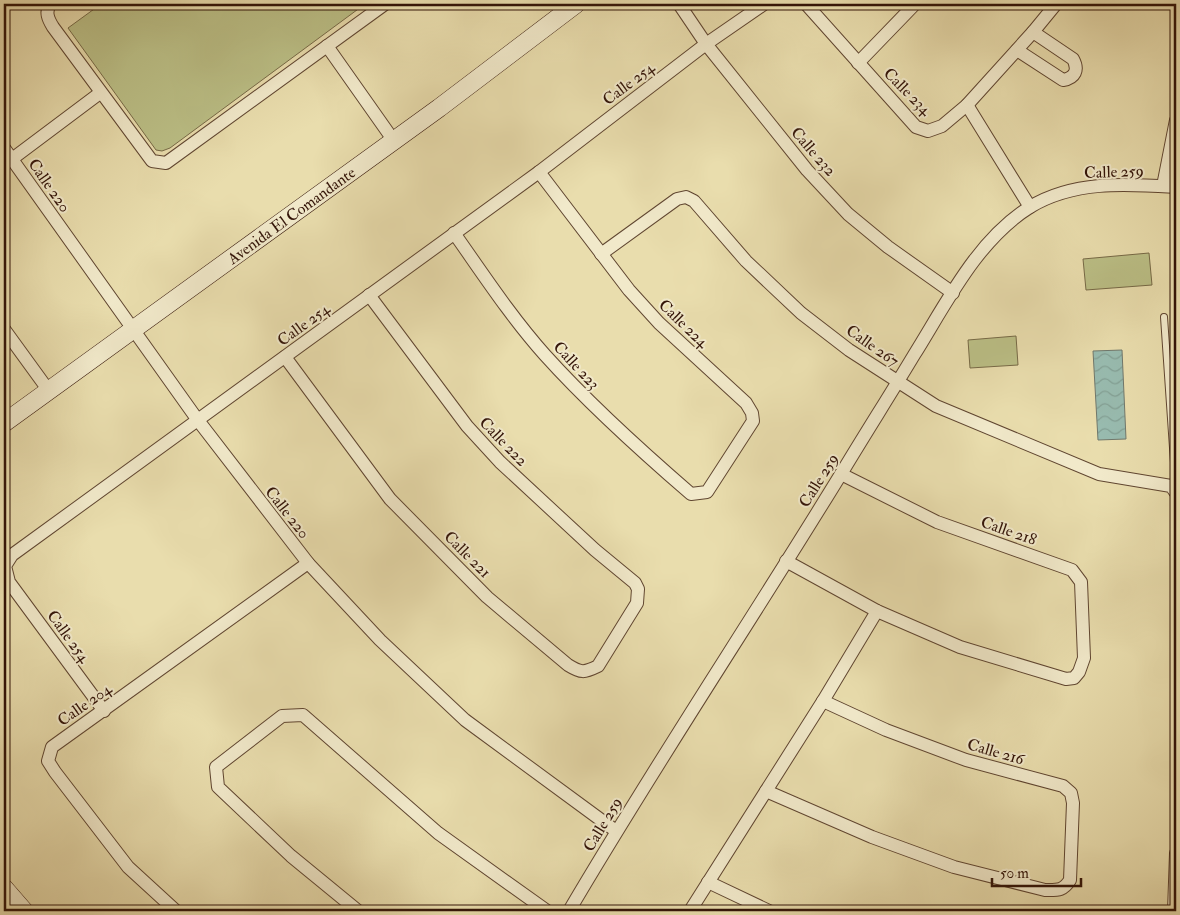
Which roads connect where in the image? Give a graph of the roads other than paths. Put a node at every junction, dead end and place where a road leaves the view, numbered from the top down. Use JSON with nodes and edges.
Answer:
{"nodes":[{"id":1,"x":385,"y":4,"type":"edge"},
{"id":2,"x":576,"y":4,"type":"edge"},
{"id":3,"x":679,"y":4,"type":"edge"},
{"id":4,"x":764,"y":4,"type":"edge"},
{"id":5,"x":806,"y":4,"type":"edge"},
{"id":6,"x":915,"y":4,"type":"edge"},
{"id":7,"x":1056,"y":4,"type":"edge"},
{"id":8,"x":48,"y":6,"type":"edge"},
{"id":9,"x":1033,"y":32,"type":"junction"},
{"id":10,"x":706,"y":44,"type":"junction"},
{"id":11,"x":327,"y":46,"type":"junction"},
{"id":12,"x":1017,"y":50,"type":"junction"},
{"id":13,"x":858,"y":63,"type":"junction"},
{"id":14,"x":100,"y":92,"type":"junction"},
{"id":15,"x":967,"y":105,"type":"junction"},
{"id":16,"x":1176,"y":120,"type":"edge"},
{"id":17,"x":394,"y":141,"type":"junction"},
{"id":18,"x":4,"y":148,"type":"edge"},
{"id":19,"x":12,"y":159,"type":"junction"},
{"id":20,"x":539,"y":172,"type":"junction"},
{"id":21,"x":1170,"y":187,"type":"edge"},
{"id":22,"x":1030,"y":207,"type":"junction"},
{"id":23,"x":454,"y":233,"type":"junction"},
{"id":24,"x":601,"y":254,"type":"junction"},
{"id":25,"x":953,"y":293,"type":"junction"},
{"id":26,"x":369,"y":295,"type":"junction"},
{"id":27,"x":1164,"y":317,"type":"dead end"},
{"id":28,"x":4,"y":329,"type":"edge"},
{"id":29,"x":133,"y":329,"type":"junction"},
{"id":30,"x":285,"y":357,"type":"junction"},
{"id":31,"x":898,"y":382,"type":"junction"},
{"id":32,"x":49,"y":390,"type":"junction"},
{"id":33,"x":197,"y":419,"type":"junction"},
{"id":34,"x":4,"y":423,"type":"edge"},
{"id":35,"x":841,"y":474,"type":"junction"},
{"id":36,"x":1174,"y":490,"type":"edge"},
{"id":37,"x":700,"y":493,"type":"joint"},
{"id":38,"x":786,"y":561,"type":"junction"},
{"id":39,"x":308,"y":563,"type":"junction"},
{"id":40,"x":638,"y":589,"type":"joint"},
{"id":41,"x":877,"y":611,"type":"junction"},
{"id":42,"x":823,"y":701,"type":"junction"},
{"id":43,"x":104,"y":711,"type":"junction"},
{"id":44,"x":766,"y":791,"type":"junction"},
{"id":45,"x":616,"y":831,"type":"junction"},
{"id":46,"x":1176,"y":852,"type":"edge"},
{"id":47,"x":708,"y":882,"type":"junction"},
{"id":48,"x":4,"y":888,"type":"edge"},
{"id":49,"x":4,"y":908,"type":"edge"},
{"id":50,"x":7,"y":911,"type":"edge"},
{"id":51,"x":24,"y":911,"type":"edge"},
{"id":52,"x":176,"y":911,"type":"edge"},
{"id":53,"x":358,"y":911,"type":"edge"},
{"id":54,"x":547,"y":911,"type":"edge"},
{"id":55,"x":569,"y":911,"type":"edge"},
{"id":56,"x":690,"y":911,"type":"edge"},
{"id":57,"x":769,"y":911,"type":"edge"},
{"id":58,"x":1174,"y":911,"type":"edge"}],
"edges":[{"from":1,"to":11,"type":"street"},
{"from":2,"to":17,"type":"street","name":"Avenida El Comandante"},
{"from":3,"to":10,"type":"street","name":"Calle 232"},
{"from":4,"to":10,"type":"street","name":"Calle 254"},
{"from":5,"to":13,"type":"street","name":"Calle 234"},
{"from":6,"to":13,"type":"street"},
{"from":7,"to":9,"type":"street","name":"Calle 234"},
{"from":8,"to":14,"type":"street"},
{"from":9,"to":12,"type":"street","name":"Calle 234"},
{"from":9,"to":12,"type":"street"},
{"from":10,"to":20,"type":"street","name":"Calle 254"},
{"from":10,"to":25,"type":"street","name":"Calle 232"},
{"from":11,"to":14,"type":"street"},
{"from":11,"to":17,"type":"street"},
{"from":12,"to":15,"type":"street","name":"Calle 234"},
{"from":13,"to":15,"type":"street","name":"Calle 234"},
{"from":14,"to":19,"type":"street"},
{"from":15,"to":22,"type":"street"},
{"from":16,"to":21,"type":"street"},
{"from":17,"to":29,"type":"street","name":"Avenida El Comandante"},
{"from":18,"to":19,"type":"street","name":"Calle 220"},
{"from":19,"to":29,"type":"street","name":"Calle 220"},
{"from":20,"to":23,"type":"street","name":"Calle 254"},
{"from":20,"to":24,"type":"street","name":"Calle 224"},
{"from":21,"to":22,"type":"street","name":"Calle 259"},
{"from":22,"to":25,"type":"street","name":"Calle 259"},
{"from":23,"to":26,"type":"street","name":"Calle 254"},
{"from":23,"to":37,"type":"street","name":"Calle 223"},
{"from":24,"to":31,"type":"street","name":"Calle 267"},
{"from":24,"to":37,"type":"street","name":"Calle 224"},
{"from":25,"to":31,"type":"street","name":"Calle 259"},
{"from":26,"to":30,"type":"street","name":"Calle 254"},
{"from":26,"to":40,"type":"street","name":"Calle 222"},
{"from":27,"to":36,"type":"lane"},
{"from":28,"to":32,"type":"street"},
{"from":29,"to":32,"type":"street","name":"Avenida El Comandante"},
{"from":29,"to":33,"type":"street","name":"Calle 220"},
{"from":30,"to":33,"type":"street","name":"Calle 254"},
{"from":30,"to":40,"type":"street","name":"Calle 221"},
{"from":31,"to":35,"type":"street","name":"Calle 259"},
{"from":31,"to":36,"type":"street","name":"Calle 267"},
{"from":32,"to":34,"type":"street","name":"Avenida El Comandante"},
{"from":33,"to":39,"type":"street","name":"Calle 220"},
{"from":33,"to":43,"type":"street","name":"Calle 254"},
{"from":35,"to":38,"type":"street","name":"Calle 259"},
{"from":35,"to":41,"type":"street","name":"Calle 218"},
{"from":38,"to":41,"type":"street"},
{"from":38,"to":45,"type":"street","name":"Calle 259"},
{"from":39,"to":43,"type":"street","name":"Calle 204"},
{"from":39,"to":45,"type":"street","name":"Calle 220"},
{"from":41,"to":42,"type":"street"},
{"from":42,"to":44,"type":"street"},
{"from":42,"to":44,"type":"street","name":"Calle 216"},
{"from":43,"to":52,"type":"street","name":"Calle 204"},
{"from":44,"to":47,"type":"street"},
{"from":45,"to":55,"type":"street","name":"Calle 259"},
{"from":46,"to":58,"type":"street"},
{"from":47,"to":56,"type":"street"},
{"from":47,"to":57,"type":"street"},
{"from":48,"to":51,"type":"street"},
{"from":49,"to":50,"type":"street"},
{"from":53,"to":54,"type":"street"}]}
